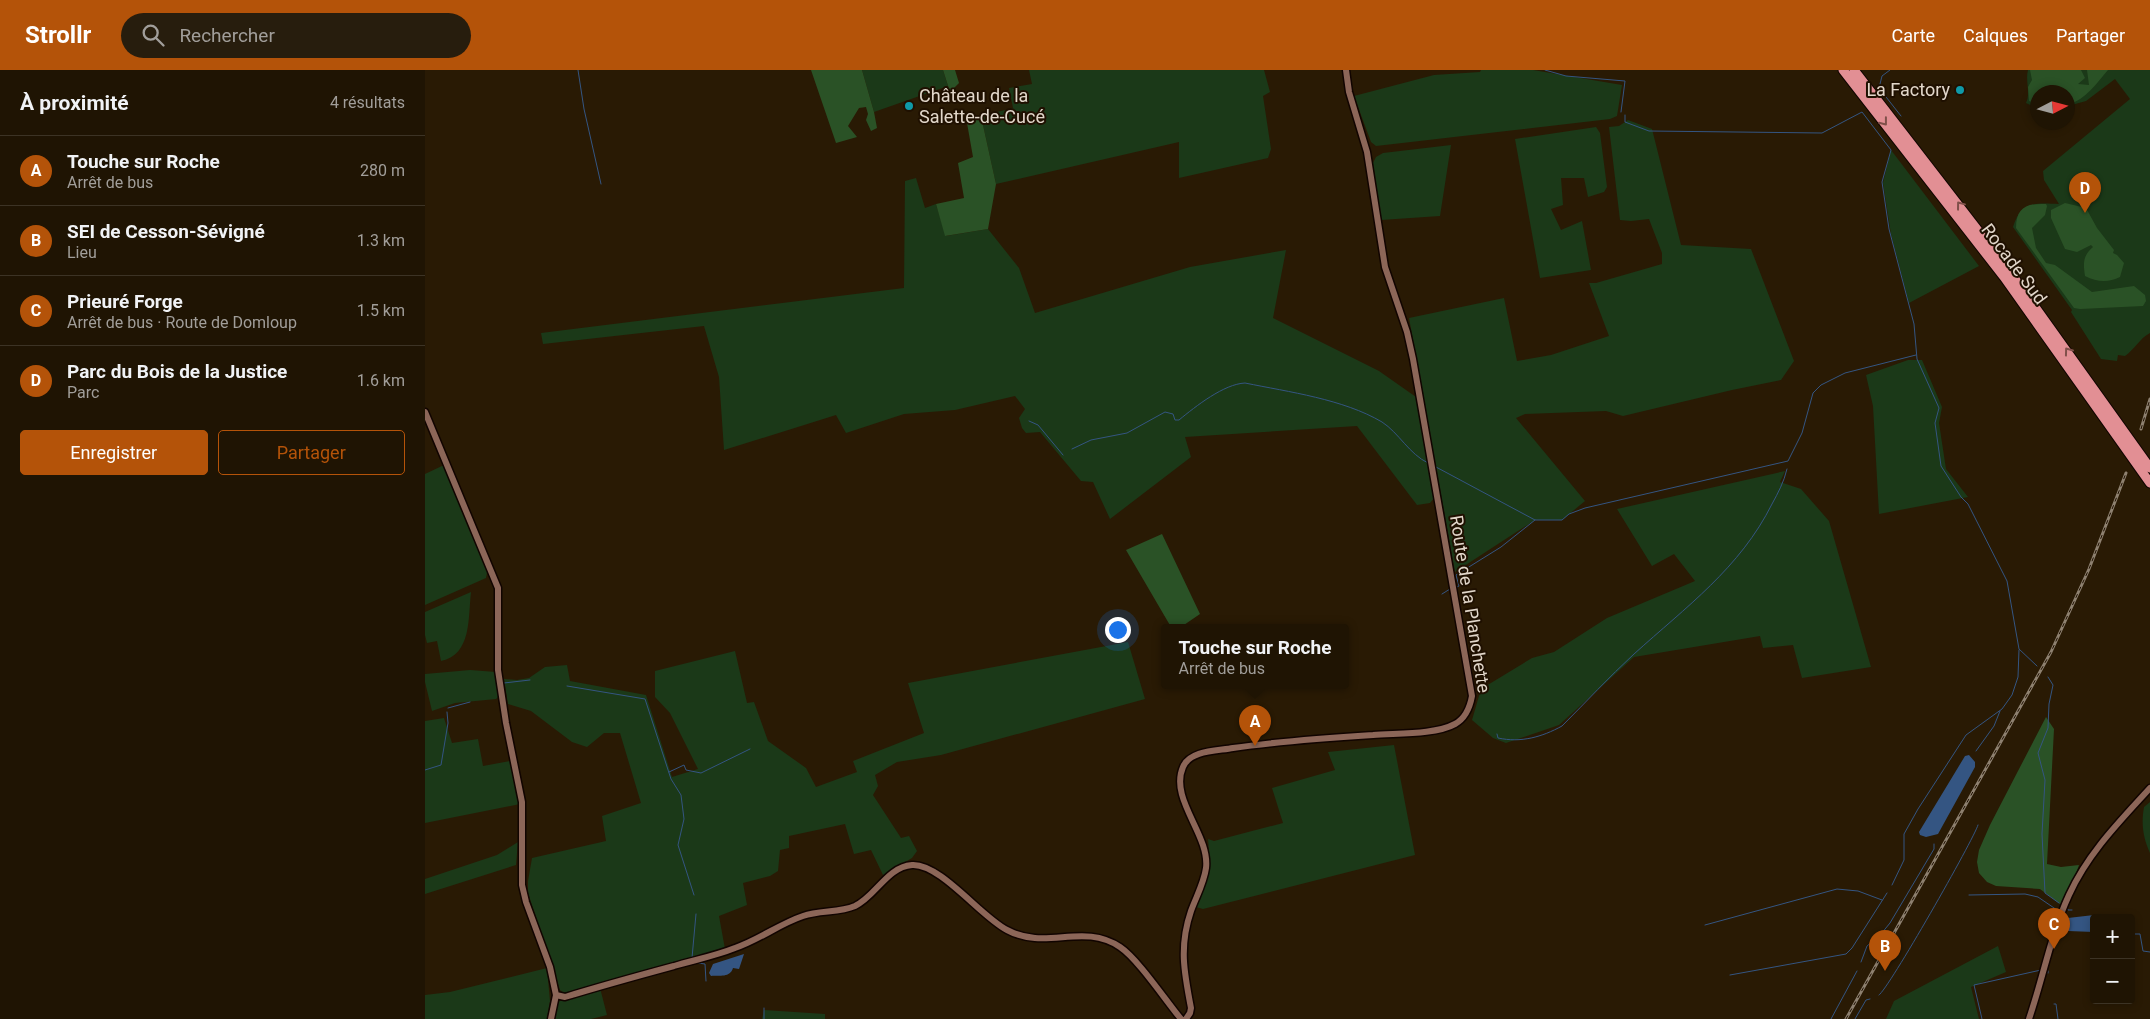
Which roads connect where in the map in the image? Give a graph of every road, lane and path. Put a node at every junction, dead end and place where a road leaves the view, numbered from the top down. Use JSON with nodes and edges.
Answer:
{"nodes":[{"id":1,"x":1346,"y":70,"type":"edge"},
{"id":2,"x":1843,"y":70,"type":"edge"},
{"id":3,"x":1854,"y":70,"type":"edge"},
{"id":4,"x":425,"y":412,"type":"edge"},
{"id":5,"x":2150,"y":468,"type":"edge"},
{"id":6,"x":2150,"y":483,"type":"edge"},
{"id":7,"x":2150,"y":788,"type":"edge"},
{"id":8,"x":556,"y":994,"type":"junction"},
{"id":9,"x":551,"y":1019,"type":"edge"},
{"id":10,"x":1181,"y":1019,"type":"edge"},
{"id":11,"x":1186,"y":1019,"type":"edge"},
{"id":12,"x":2029,"y":1019,"type":"edge"}],
"edges":[{"from":1,"to":11,"type":"street","name":"Route de la Planchette"},
{"from":2,"to":6,"type":"highway","name":"Rocade Sud","one_way":true},
{"from":5,"to":3,"type":"highway","name":"Rocade Sud","one_way":true},
{"from":4,"to":8,"type":"street"},
{"from":7,"to":12,"type":"street"},
{"from":8,"to":9,"type":"street"},
{"from":8,"to":10,"type":"street"}]}
